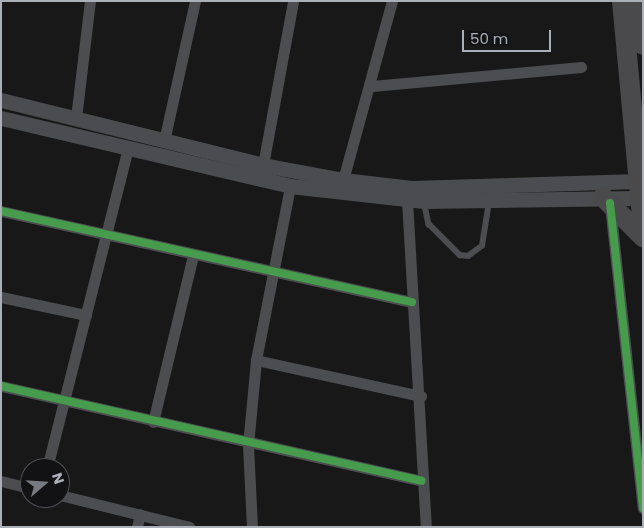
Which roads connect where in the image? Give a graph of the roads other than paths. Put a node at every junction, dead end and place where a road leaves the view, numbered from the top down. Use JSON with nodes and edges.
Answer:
{"nodes":[{"id":1,"x":90,"y":1,"type":"edge"},
{"id":2,"x":195,"y":1,"type":"edge"},
{"id":3,"x":293,"y":1,"type":"edge"},
{"id":4,"x":392,"y":1,"type":"edge"},
{"id":5,"x":622,"y":1,"type":"edge"},
{"id":6,"x":638,"y":1,"type":"edge"},
{"id":7,"x":643,"y":45,"type":"edge"},
{"id":8,"x":581,"y":66,"type":"dead end"},
{"id":9,"x":372,"y":86,"type":"junction"},
{"id":10,"x":1,"y":100,"type":"edge"},
{"id":11,"x":1,"y":118,"type":"edge"},
{"id":12,"x":76,"y":118,"type":"junction"},
{"id":13,"x":164,"y":141,"type":"junction"},
{"id":14,"x":128,"y":149,"type":"junction"},
{"id":15,"x":263,"y":165,"type":"junction"},
{"id":16,"x":343,"y":180,"type":"junction"},
{"id":17,"x":290,"y":186,"type":"junction"},
{"id":18,"x":640,"y":190,"type":"edge"},
{"id":19,"x":407,"y":200,"type":"junction"},
{"id":20,"x":489,"y":200,"type":"junction"},
{"id":21,"x":606,"y":200,"type":"junction"},
{"id":22,"x":424,"y":201,"type":"junction"},
{"id":23,"x":1,"y":212,"type":"edge"},
{"id":24,"x":643,"y":229,"type":"edge"},
{"id":25,"x":106,"y":236,"type":"junction"},
{"id":26,"x":643,"y":237,"type":"edge"},
{"id":27,"x":193,"y":255,"type":"junction"},
{"id":28,"x":273,"y":272,"type":"junction"},
{"id":29,"x":1,"y":297,"type":"edge"},
{"id":30,"x":412,"y":302,"type":"junction"},
{"id":31,"x":86,"y":315,"type":"junction"},
{"id":32,"x":256,"y":360,"type":"junction"},
{"id":33,"x":1,"y":386,"type":"edge"},
{"id":34,"x":421,"y":396,"type":"junction"},
{"id":35,"x":65,"y":400,"type":"junction"},
{"id":36,"x":154,"y":422,"type":"junction"},
{"id":37,"x":248,"y":445,"type":"junction"},
{"id":38,"x":50,"y":458,"type":"edge"},
{"id":39,"x":1,"y":481,"type":"edge"},
{"id":40,"x":421,"y":481,"type":"junction"},
{"id":41,"x":20,"y":486,"type":"edge"},
{"id":42,"x":70,"y":497,"type":"edge"},
{"id":43,"x":643,"y":508,"type":"edge"},
{"id":44,"x":140,"y":514,"type":"junction"},
{"id":45,"x":137,"y":527,"type":"edge"},
{"id":46,"x":189,"y":527,"type":"edge"},
{"id":47,"x":252,"y":527,"type":"edge"},
{"id":48,"x":426,"y":527,"type":"edge"}],
"edges":[{"from":1,"to":12,"type":"street"},
{"from":2,"to":13,"type":"street"},
{"from":3,"to":15,"type":"street"},
{"from":4,"to":9,"type":"street"},
{"from":5,"to":18,"type":"highway"},
{"from":6,"to":7,"type":"highway"},
{"from":8,"to":9,"type":"street"},
{"from":9,"to":16,"type":"street"},
{"from":10,"to":12,"type":"main road"},
{"from":11,"to":14,"type":"main road"},
{"from":12,"to":13,"type":"main road"},
{"from":13,"to":15,"type":"main road"},
{"from":14,"to":17,"type":"main road"},
{"from":14,"to":25,"type":"street"},
{"from":15,"to":16,"type":"main road"},
{"from":16,"to":18,"type":"main road"},
{"from":17,"to":19,"type":"main road"},
{"from":17,"to":28,"type":"street"},
{"from":18,"to":21,"type":"main road"},
{"from":18,"to":24,"type":"highway"},
{"from":19,"to":22,"type":"main road"},
{"from":19,"to":30,"type":"street"},
{"from":20,"to":21,"type":"main road"},
{"from":20,"to":22,"type":"main road"},
{"from":20,"to":22,"type":"lane"},
{"from":21,"to":26,"type":"highway"},
{"from":21,"to":43,"type":"street"},
{"from":23,"to":25,"type":"street"},
{"from":25,"to":27,"type":"street"},
{"from":25,"to":31,"type":"street"},
{"from":27,"to":28,"type":"street"},
{"from":27,"to":36,"type":"street"},
{"from":28,"to":30,"type":"street"},
{"from":28,"to":32,"type":"street"},
{"from":29,"to":31,"type":"street"},
{"from":30,"to":34,"type":"street"},
{"from":31,"to":35,"type":"street"},
{"from":32,"to":34,"type":"street"},
{"from":32,"to":37,"type":"street"},
{"from":33,"to":35,"type":"street"},
{"from":34,"to":40,"type":"street"},
{"from":35,"to":36,"type":"street"},
{"from":35,"to":38,"type":"street"},
{"from":36,"to":37,"type":"street"},
{"from":37,"to":40,"type":"street"},
{"from":37,"to":47,"type":"street"},
{"from":39,"to":41,"type":"street"},
{"from":40,"to":48,"type":"street"},
{"from":42,"to":44,"type":"street"},
{"from":44,"to":45,"type":"street"},
{"from":44,"to":46,"type":"street"}]}
